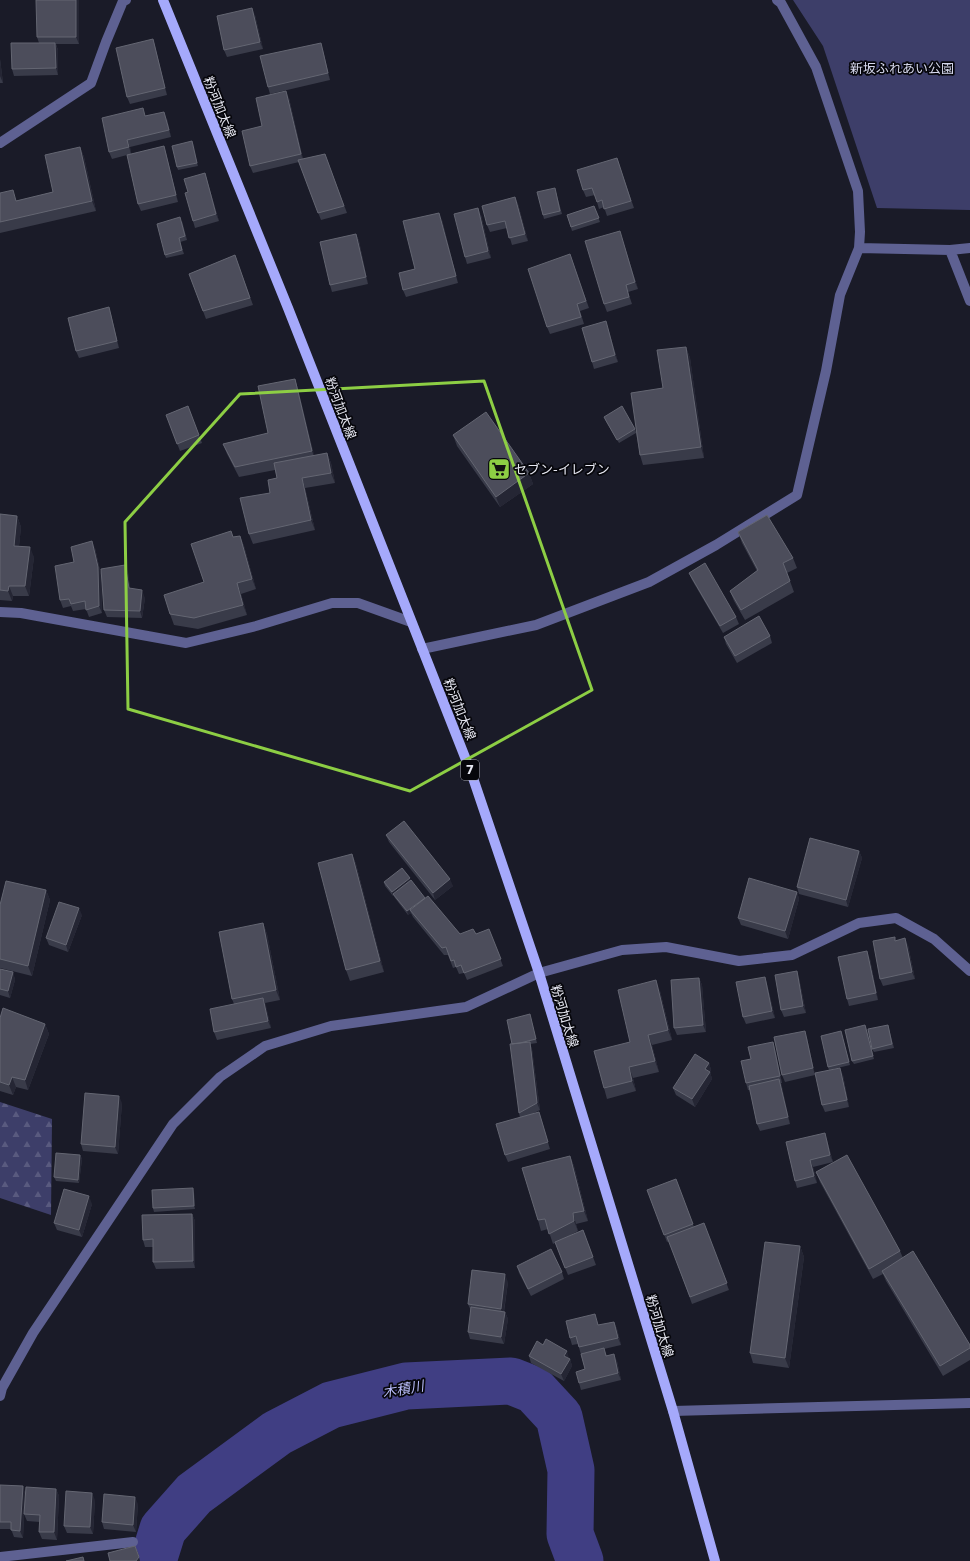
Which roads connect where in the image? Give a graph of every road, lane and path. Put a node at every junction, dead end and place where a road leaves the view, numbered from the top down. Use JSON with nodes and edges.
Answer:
{"nodes":[{"id":1,"x":126,"y":0,"type":"edge"},
{"id":2,"x":163,"y":0,"type":"edge"},
{"id":3,"x":777,"y":0,"type":"edge"},
{"id":4,"x":0,"y":143,"type":"edge"},
{"id":5,"x":858,"y":248,"type":"junction"},
{"id":6,"x":970,"y":248,"type":"edge"},
{"id":7,"x":950,"y":250,"type":"junction"},
{"id":8,"x":970,"y":301,"type":"edge"},
{"id":9,"x":0,"y":612,"type":"edge"},
{"id":10,"x":411,"y":622,"type":"junction"},
{"id":11,"x":422,"y":649,"type":"junction"},
{"id":12,"x":970,"y":971,"type":"edge"},
{"id":13,"x":539,"y":973,"type":"junction"},
{"id":14,"x":0,"y":1396,"type":"edge"},
{"id":15,"x":970,"y":1403,"type":"edge"},
{"id":16,"x":673,"y":1411,"type":"junction"},
{"id":17,"x":133,"y":1542,"type":"dead end"},
{"id":18,"x":0,"y":1557,"type":"edge"},
{"id":19,"x":715,"y":1561,"type":"edge"}],
"edges":[{"from":1,"to":4,"type":"street"},
{"from":2,"to":10,"type":"main road","name":"粉河加太線","number":"7"},
{"from":3,"to":5,"type":"street"},
{"from":5,"to":7,"type":"street"},
{"from":5,"to":11,"type":"street"},
{"from":6,"to":7,"type":"street"},
{"from":7,"to":8,"type":"street"},
{"from":9,"to":10,"type":"street"},
{"from":10,"to":11,"type":"main road","name":"粉河加太線","number":"7"},
{"from":11,"to":13,"type":"main road","name":"粉河加太線","number":"7"},
{"from":12,"to":13,"type":"street"},
{"from":13,"to":14,"type":"street"},
{"from":13,"to":16,"type":"main road","name":"粉河加太線","number":"7"},
{"from":15,"to":16,"type":"street"},
{"from":16,"to":19,"type":"main road","name":"粉河加太線","number":"7"},
{"from":17,"to":18,"type":"street"}]}
